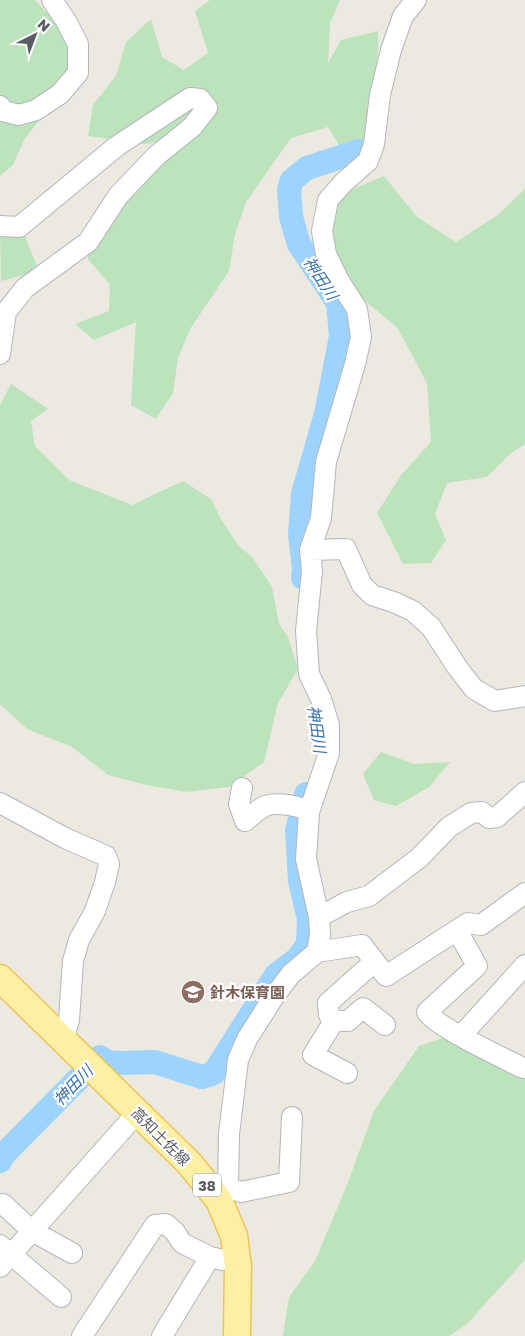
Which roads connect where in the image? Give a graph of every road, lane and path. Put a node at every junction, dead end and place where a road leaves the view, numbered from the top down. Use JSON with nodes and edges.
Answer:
{"nodes":[{"id":1,"x":52,"y":0,"type":"edge"},
{"id":2,"x":416,"y":0,"type":"edge"},
{"id":3,"x":0,"y":106,"type":"edge"},
{"id":4,"x":0,"y":226,"type":"edge"},
{"id":5,"x":0,"y":354,"type":"edge"},
{"id":6,"x":310,"y":550,"type":"junction"},
{"id":7,"x":525,"y":696,"type":"edge"},
{"id":8,"x":242,"y":788,"type":"dead end"},
{"id":9,"x":525,"y":792,"type":"edge"},
{"id":10,"x":0,"y":804,"type":"edge"},
{"id":11,"x":309,"y":812,"type":"junction"},
{"id":12,"x":525,"y":893,"type":"edge"},
{"id":13,"x":319,"y":917,"type":"junction"},
{"id":14,"x":457,"y":930,"type":"junction"},
{"id":15,"x":317,"y":952,"type":"junction"},
{"id":16,"x":374,"y":962,"type":"junction"},
{"id":17,"x":525,"y":965,"type":"edge"},
{"id":18,"x":2,"y":985,"type":"edge"},
{"id":19,"x":334,"y":1021,"type":"junction"},
{"id":20,"x":385,"y":1025,"type":"dead end"},
{"id":21,"x":461,"y":1036,"type":"junction"},
{"id":22,"x":63,"y":1040,"type":"junction"},
{"id":23,"x":525,"y":1068,"type":"edge"},
{"id":24,"x":348,"y":1073,"type":"dead end"},
{"id":25,"x":137,"y":1113,"type":"junction"},
{"id":26,"x":292,"y":1117,"type":"dead end"},
{"id":27,"x":224,"y":1194,"type":"junction"},
{"id":28,"x":3,"y":1204,"type":"dead end"},
{"id":29,"x":32,"y":1231,"type":"junction"},
{"id":30,"x":72,"y":1253,"type":"dead end"},
{"id":31,"x":4,"y":1256,"type":"edge"},
{"id":32,"x":210,"y":1257,"type":"junction"},
{"id":33,"x":238,"y":1266,"type":"junction"},
{"id":34,"x":61,"y":1298,"type":"dead end"},
{"id":35,"x":82,"y":1336,"type":"edge"},
{"id":36,"x":162,"y":1336,"type":"edge"},
{"id":37,"x":236,"y":1336,"type":"edge"}],
"edges":[{"from":1,"to":3,"type":"street"},
{"from":2,"to":6,"type":"street"},
{"from":4,"to":5,"type":"street"},
{"from":6,"to":7,"type":"street"},
{"from":6,"to":11,"type":"street"},
{"from":8,"to":11,"type":"street"},
{"from":9,"to":13,"type":"street"},
{"from":10,"to":22,"type":"street"},
{"from":11,"to":13,"type":"street"},
{"from":12,"to":14,"type":"street"},
{"from":13,"to":15,"type":"street"},
{"from":14,"to":16,"type":"street"},
{"from":14,"to":21,"type":"street"},
{"from":15,"to":16,"type":"street"},
{"from":15,"to":27,"type":"street"},
{"from":16,"to":19,"type":"street"},
{"from":17,"to":21,"type":"street"},
{"from":18,"to":22,"type":"main road","name":"高知土佐線","number":"38"},
{"from":19,"to":20,"type":"street"},
{"from":19,"to":24,"type":"street"},
{"from":21,"to":23,"type":"street"},
{"from":22,"to":25,"type":"main road","name":"高知土佐線","number":"38"},
{"from":25,"to":27,"type":"main road","name":"高知土佐線","number":"38"},
{"from":25,"to":29,"type":"street"},
{"from":26,"to":27,"type":"street"},
{"from":27,"to":33,"type":"main road","name":"高知土佐線","number":"38"},
{"from":28,"to":29,"type":"street"},
{"from":29,"to":30,"type":"street"},
{"from":29,"to":31,"type":"street"},
{"from":31,"to":34,"type":"street"},
{"from":32,"to":33,"type":"street"},
{"from":32,"to":35,"type":"street"},
{"from":32,"to":36,"type":"street"},
{"from":33,"to":37,"type":"main road","name":"高知土佐線","number":"38"}]}
